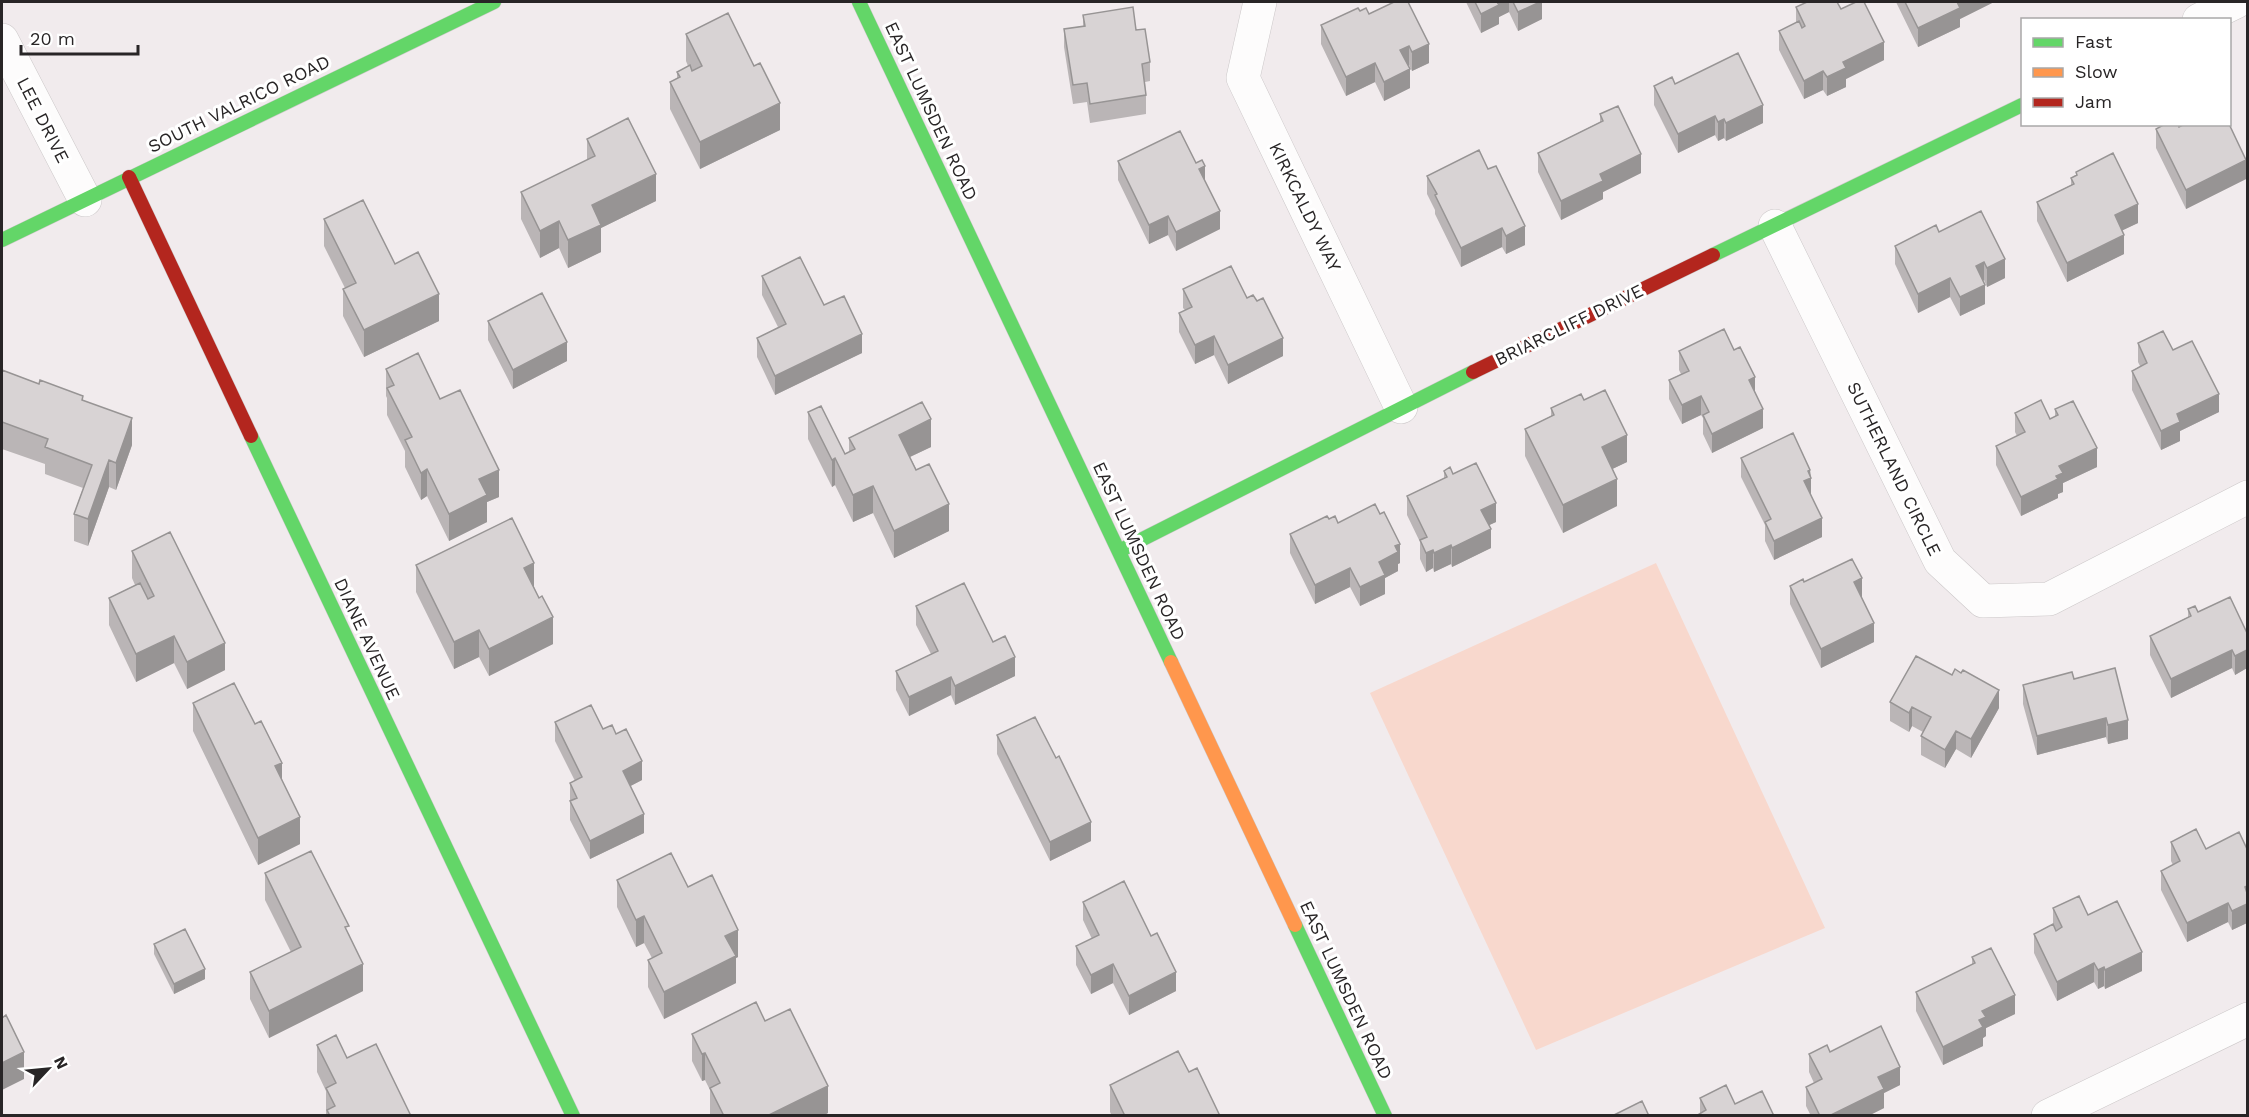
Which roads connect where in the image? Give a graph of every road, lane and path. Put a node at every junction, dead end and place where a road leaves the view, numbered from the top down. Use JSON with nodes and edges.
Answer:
{"nodes":[{"id":1,"x":494,"y":2,"type":"edge"},
{"id":2,"x":859,"y":2,"type":"edge"},
{"id":3,"x":1260,"y":2,"type":"edge"},
{"id":4,"x":2236,"y":2,"type":"edge"},
{"id":5,"x":2203,"y":18,"type":"edge"},
{"id":6,"x":2,"y":40,"type":"edge"},
{"id":7,"x":2021,"y":105,"type":"edge"},
{"id":8,"x":129,"y":177,"type":"junction"},
{"id":9,"x":85,"y":200,"type":"junction"},
{"id":10,"x":1775,"y":226,"type":"junction"},
{"id":11,"x":2,"y":240,"type":"edge"},
{"id":12,"x":1401,"y":406,"type":"junction"},
{"id":13,"x":2247,"y":497,"type":"edge"},
{"id":14,"x":1119,"y":551,"type":"junction"},
{"id":15,"x":2247,"y":1019,"type":"edge"},
{"id":16,"x":573,"y":1116,"type":"edge"},
{"id":17,"x":1385,"y":1116,"type":"edge"},
{"id":18,"x":2048,"y":1116,"type":"edge"}],
"edges":[{"from":1,"to":8,"type":"street","name":"SOUTH VALRICO ROAD"},
{"from":2,"to":14,"type":"street","name":"EAST LUMSDEN ROAD"},
{"from":3,"to":12,"type":"street","name":"KIRKCALDY WAY"},
{"from":4,"to":5,"type":"street"},
{"from":6,"to":9,"type":"street","name":"LEE DRIVE"},
{"from":7,"to":10,"type":"street","name":"BRIARCLIFF DRIVE"},
{"from":8,"to":9,"type":"street","name":"SOUTH VALRICO ROAD"},
{"from":8,"to":16,"type":"street","name":"DIANE AVENUE"},
{"from":9,"to":11,"type":"street","name":"SOUTH VALRICO ROAD"},
{"from":10,"to":12,"type":"street","name":"BRIARCLIFF DRIVE"},
{"from":10,"to":13,"type":"street","name":"SUTHERLAND CIRCLE"},
{"from":12,"to":14,"type":"street","name":"BRIARCLIFF DRIVE"},
{"from":14,"to":17,"type":"street","name":"EAST LUMSDEN ROAD"},
{"from":15,"to":18,"type":"street"}]}
